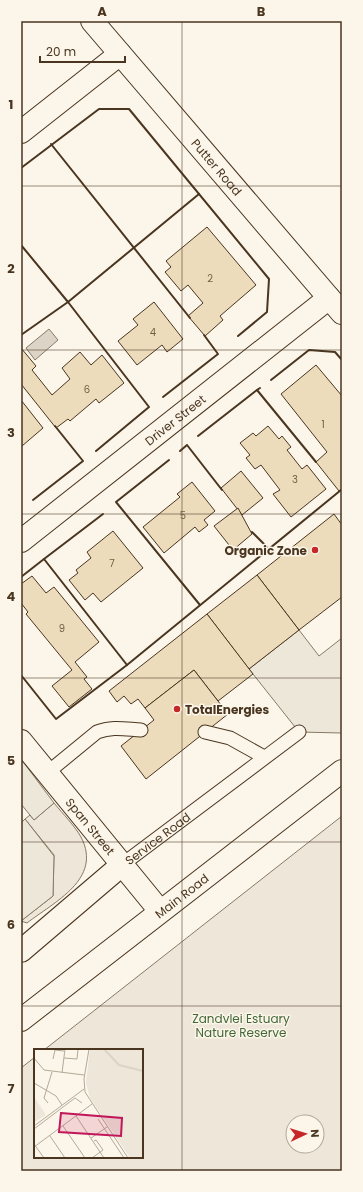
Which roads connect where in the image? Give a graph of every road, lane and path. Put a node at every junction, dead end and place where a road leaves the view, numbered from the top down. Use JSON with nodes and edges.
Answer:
{"nodes":[{"id":1,"x":92,"y":21,"type":"edge"},
{"id":2,"x":120,"y":54,"type":"junction"},
{"id":3,"x":21,"y":132,"type":"edge"},
{"id":4,"x":336,"y":305,"type":"edge"},
{"id":5,"x":21,"y":541,"type":"edge"},
{"id":6,"x":141,"y":730,"type":"dead end"},
{"id":7,"x":205,"y":732,"type":"dead end"},
{"id":8,"x":299,"y":732,"type":"dead end"},
{"id":9,"x":21,"y":741,"type":"edge"},
{"id":10,"x":264,"y":757,"type":"junction"},
{"id":11,"x":342,"y":771,"type":"edge"},
{"id":12,"x":47,"y":773,"type":"junction"},
{"id":13,"x":123,"y":864,"type":"junction"},
{"id":14,"x":160,"y":911,"type":"junction"},
{"id":15,"x":22,"y":947,"type":"edge"},
{"id":16,"x":21,"y":1020,"type":"edge"}],
"edges":[{"from":1,"to":2,"type":"street","name":"Putter Road"},
{"from":2,"to":3,"type":"street"},
{"from":2,"to":4,"type":"street","name":"Putter Road"},
{"from":4,"to":5,"type":"street","name":"Driver Street"},
{"from":6,"to":12,"type":"lane"},
{"from":7,"to":10,"type":"lane"},
{"from":8,"to":10,"type":"lane","name":"Service Road"},
{"from":9,"to":12,"type":"street","name":"Span Street"},
{"from":10,"to":13,"type":"lane","name":"Service Road"},
{"from":11,"to":14,"type":"street","name":"Main Road"},
{"from":12,"to":13,"type":"street","name":"Span Street"},
{"from":13,"to":14,"type":"street","name":"Span Street"},
{"from":13,"to":15,"type":"street","name":"Service Road"},
{"from":14,"to":16,"type":"street","name":"Main Road"}]}
